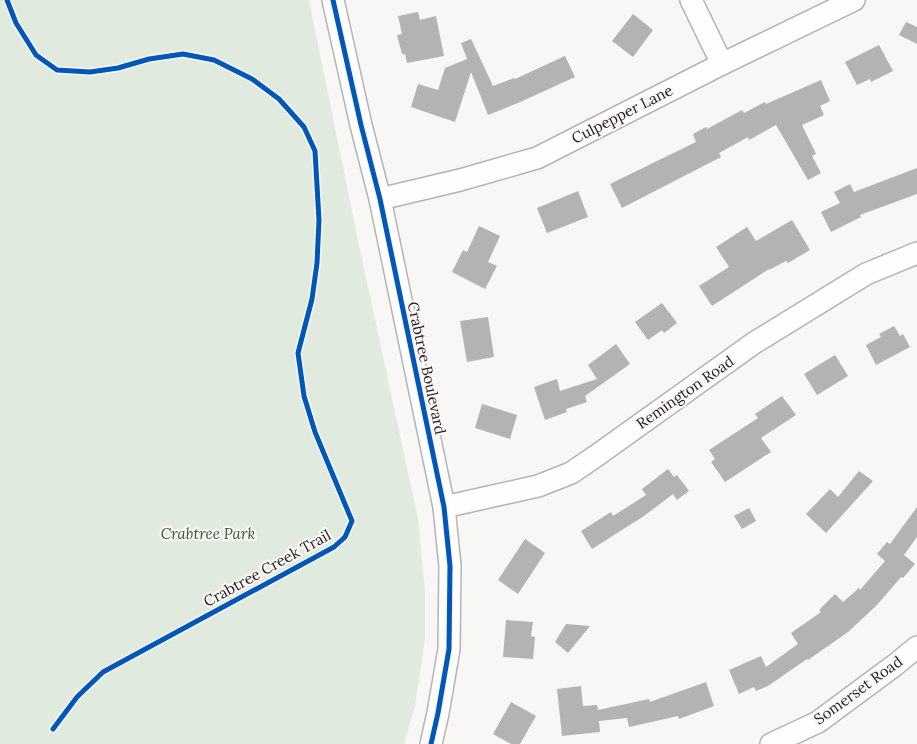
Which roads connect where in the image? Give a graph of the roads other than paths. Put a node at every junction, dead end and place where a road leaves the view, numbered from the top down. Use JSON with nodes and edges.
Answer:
{"nodes":[{"id":1,"x":333,"y":0,"type":"edge"},
{"id":2,"x":691,"y":0,"type":"edge"},
{"id":3,"x":854,"y":0,"type":"edge"},
{"id":4,"x":722,"y":64,"type":"junction"},
{"id":5,"x":380,"y":199,"type":"junction"},
{"id":6,"x":917,"y":253,"type":"edge"},
{"id":7,"x":444,"y":507,"type":"junction"},
{"id":8,"x":917,"y":647,"type":"edge"},
{"id":9,"x":431,"y":744,"type":"edge"},
{"id":10,"x":771,"y":744,"type":"edge"}],
"edges":[{"from":1,"to":5,"type":"street","name":"Crabtree Boulevard"},
{"from":2,"to":4,"type":"street"},
{"from":3,"to":4,"type":"street","name":"Culpepper Lane"},
{"from":4,"to":5,"type":"street","name":"Culpepper Lane"},
{"from":5,"to":7,"type":"street","name":"Crabtree Boulevard"},
{"from":6,"to":7,"type":"street","name":"Remington Road"},
{"from":7,"to":9,"type":"street","name":"Crabtree Boulevard"},
{"from":8,"to":10,"type":"street","name":"Somerset Road"}]}
